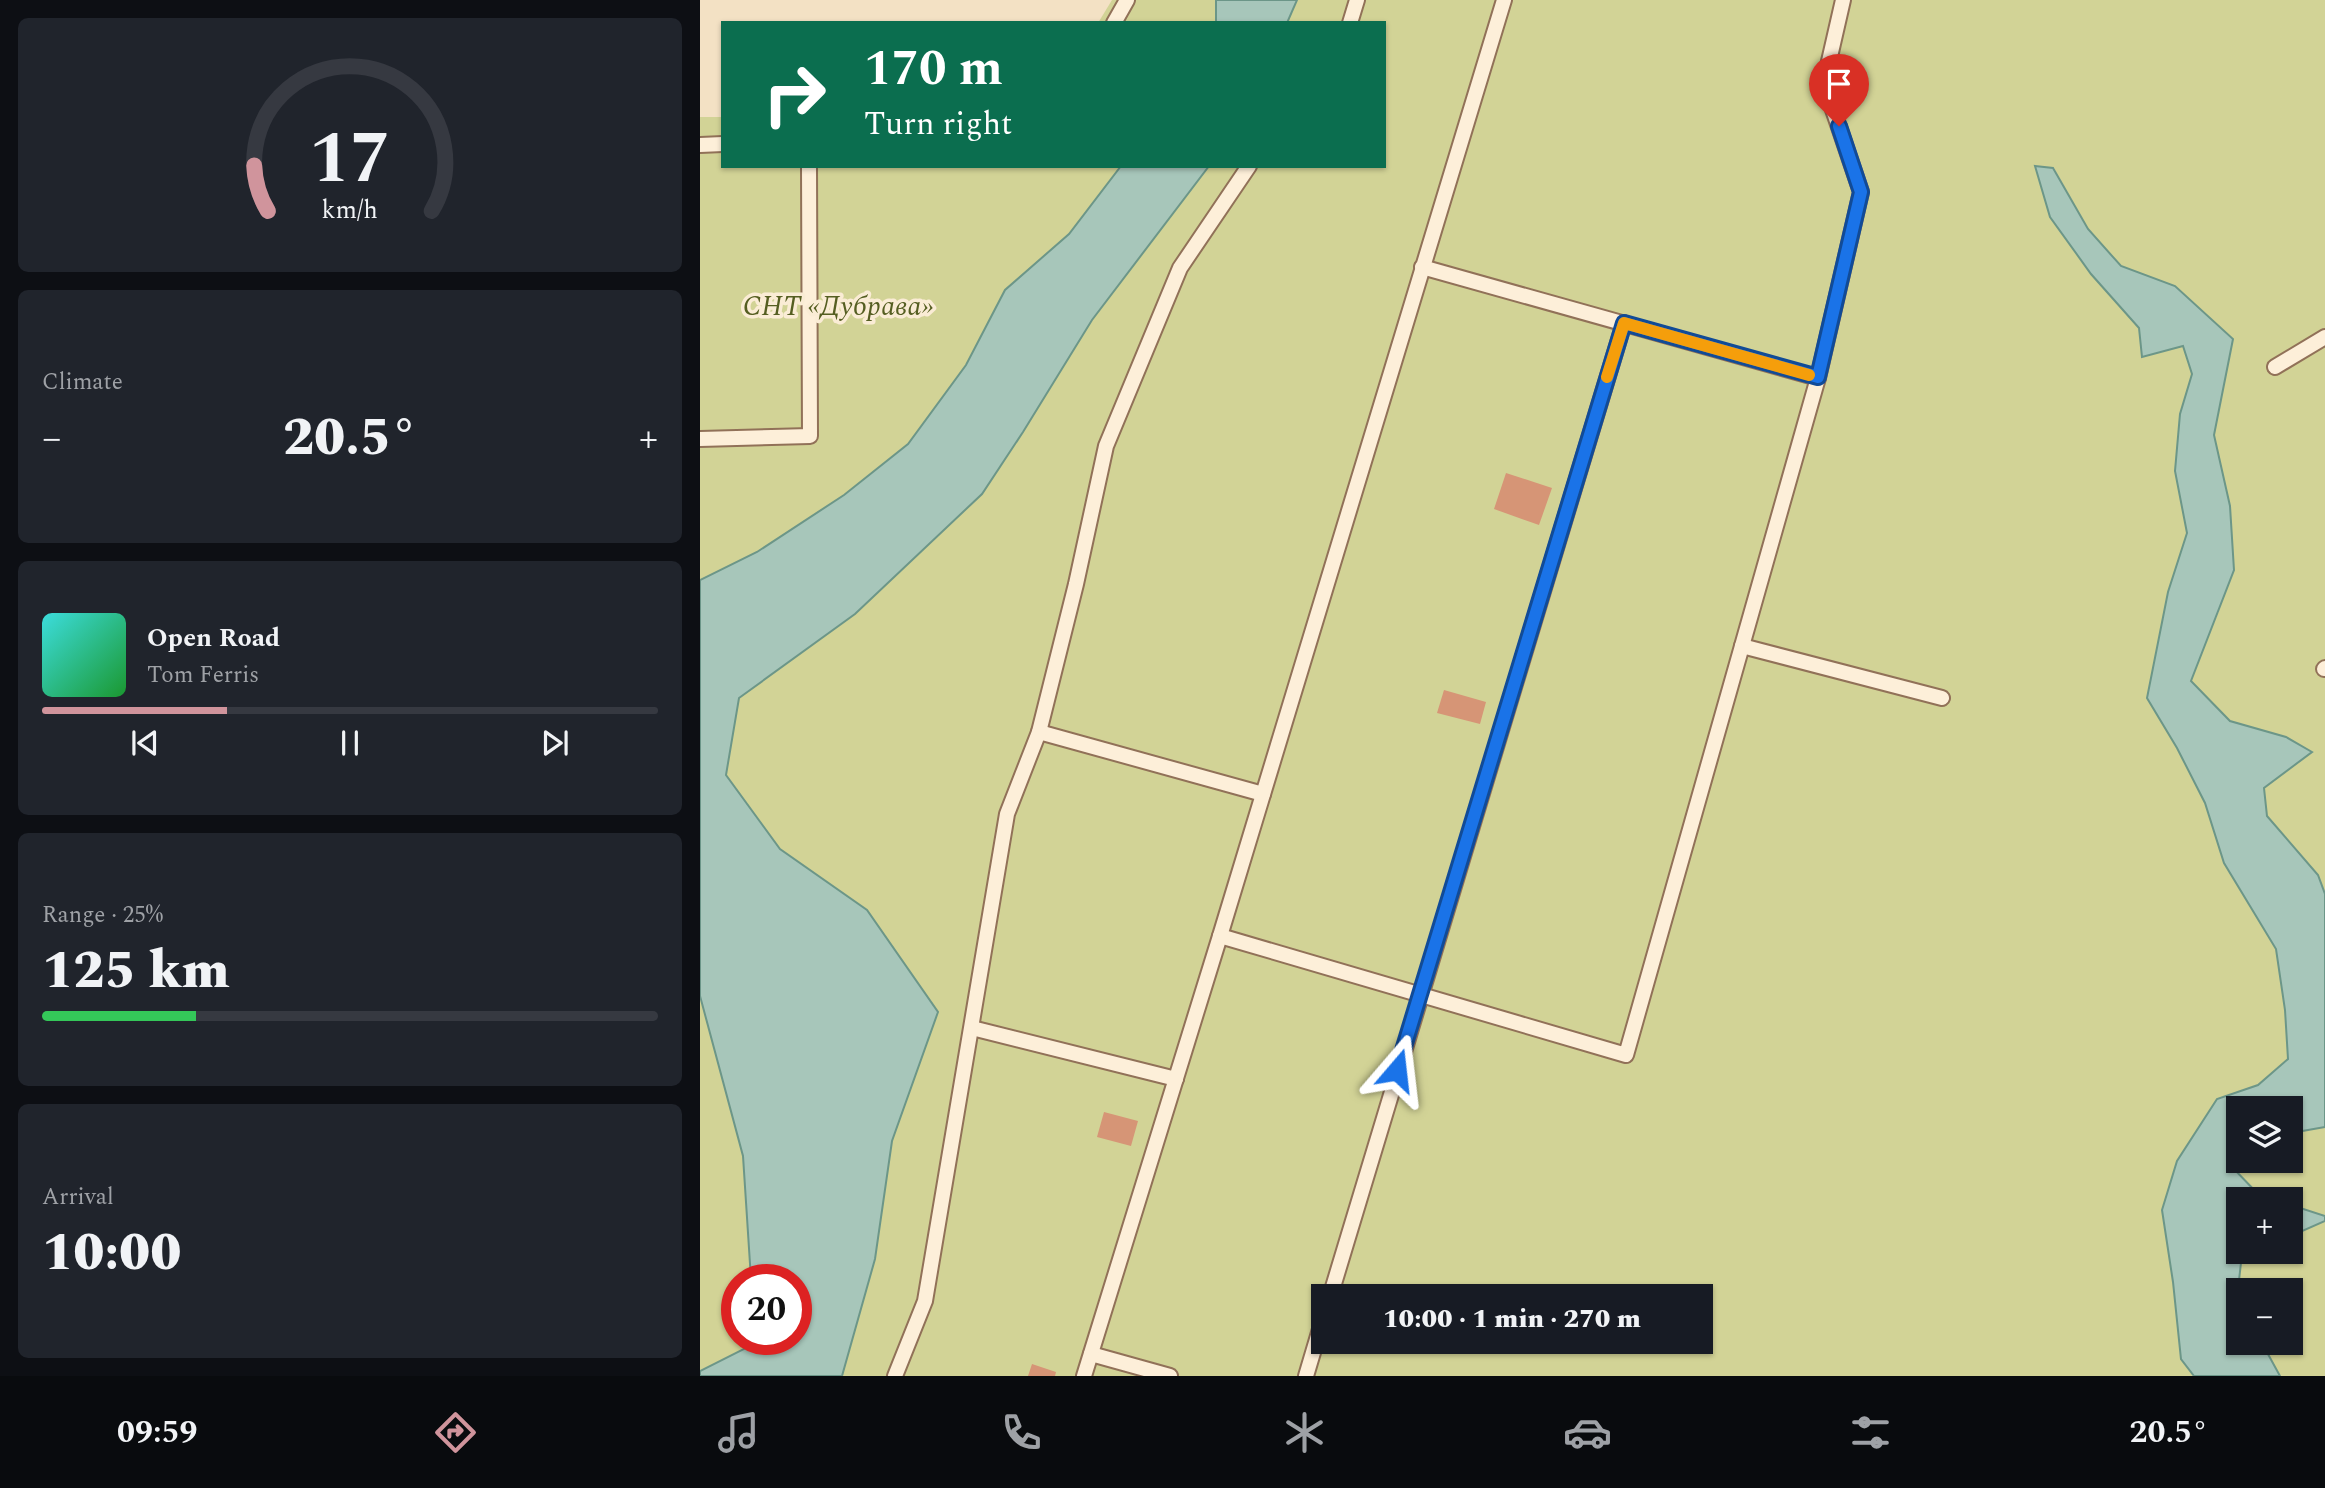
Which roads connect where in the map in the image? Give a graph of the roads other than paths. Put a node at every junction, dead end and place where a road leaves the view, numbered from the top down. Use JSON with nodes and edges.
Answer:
{"nodes":[{"id":1,"x":1127,"y":0,"type":"edge"},
{"id":2,"x":1357,"y":0,"type":"edge"},
{"id":3,"x":1504,"y":0,"type":"edge"},
{"id":4,"x":1843,"y":0,"type":"edge"},
{"id":5,"x":1115,"y":21,"type":"edge"},
{"id":6,"x":1351,"y":21,"type":"edge"},
{"id":7,"x":700,"y":145,"type":"edge"},
{"id":8,"x":721,"y":145,"type":"edge"},
{"id":9,"x":809,"y":168,"type":"edge"},
{"id":10,"x":1248,"y":168,"type":"edge"},
{"id":11,"x":1422,"y":267,"type":"junction"},
{"id":12,"x":1624,"y":323,"type":"junction"},
{"id":13,"x":2325,"y":337,"type":"edge"},
{"id":14,"x":2275,"y":367,"type":"dead end"},
{"id":15,"x":1818,"y":377,"type":"junction"},
{"id":16,"x":700,"y":439,"type":"edge"},
{"id":17,"x":1742,"y":646,"type":"junction"},
{"id":18,"x":1942,"y":698,"type":"dead end"},
{"id":19,"x":1039,"y":733,"type":"junction"},
{"id":20,"x":1263,"y":794,"type":"junction"},
{"id":21,"x":1220,"y":936,"type":"junction"},
{"id":22,"x":1420,"y":995,"type":"junction"},
{"id":23,"x":972,"y":1028,"type":"junction"},
{"id":24,"x":1176,"y":1079,"type":"junction"},
{"id":25,"x":1334,"y":1284,"type":"edge"},
{"id":26,"x":1091,"y":1354,"type":"junction"},
{"id":27,"x":1313,"y":1354,"type":"edge"},
{"id":28,"x":895,"y":1376,"type":"edge"},
{"id":29,"x":1084,"y":1376,"type":"edge"},
{"id":30,"x":1170,"y":1376,"type":"edge"},
{"id":31,"x":1306,"y":1376,"type":"edge"}],
"edges":[{"from":1,"to":5,"type":"lane"},
{"from":2,"to":6,"type":"lane"},
{"from":3,"to":11,"type":"lane"},
{"from":4,"to":15,"type":"lane"},
{"from":7,"to":8,"type":"lane"},
{"from":9,"to":16,"type":"lane"},
{"from":10,"to":19,"type":"lane"},
{"from":11,"to":12,"type":"lane"},
{"from":11,"to":20,"type":"lane"},
{"from":12,"to":15,"type":"lane"},
{"from":12,"to":22,"type":"lane"},
{"from":13,"to":14,"type":"lane"},
{"from":15,"to":17,"type":"lane"},
{"from":17,"to":18,"type":"lane"},
{"from":17,"to":22,"type":"lane"},
{"from":19,"to":20,"type":"lane"},
{"from":19,"to":23,"type":"lane"},
{"from":20,"to":21,"type":"lane"},
{"from":21,"to":22,"type":"lane"},
{"from":21,"to":24,"type":"lane"},
{"from":22,"to":25,"type":"lane"},
{"from":23,"to":24,"type":"lane"},
{"from":23,"to":28,"type":"lane"},
{"from":24,"to":26,"type":"lane"},
{"from":26,"to":29,"type":"lane"},
{"from":26,"to":30,"type":"lane"},
{"from":27,"to":31,"type":"lane"}]}
